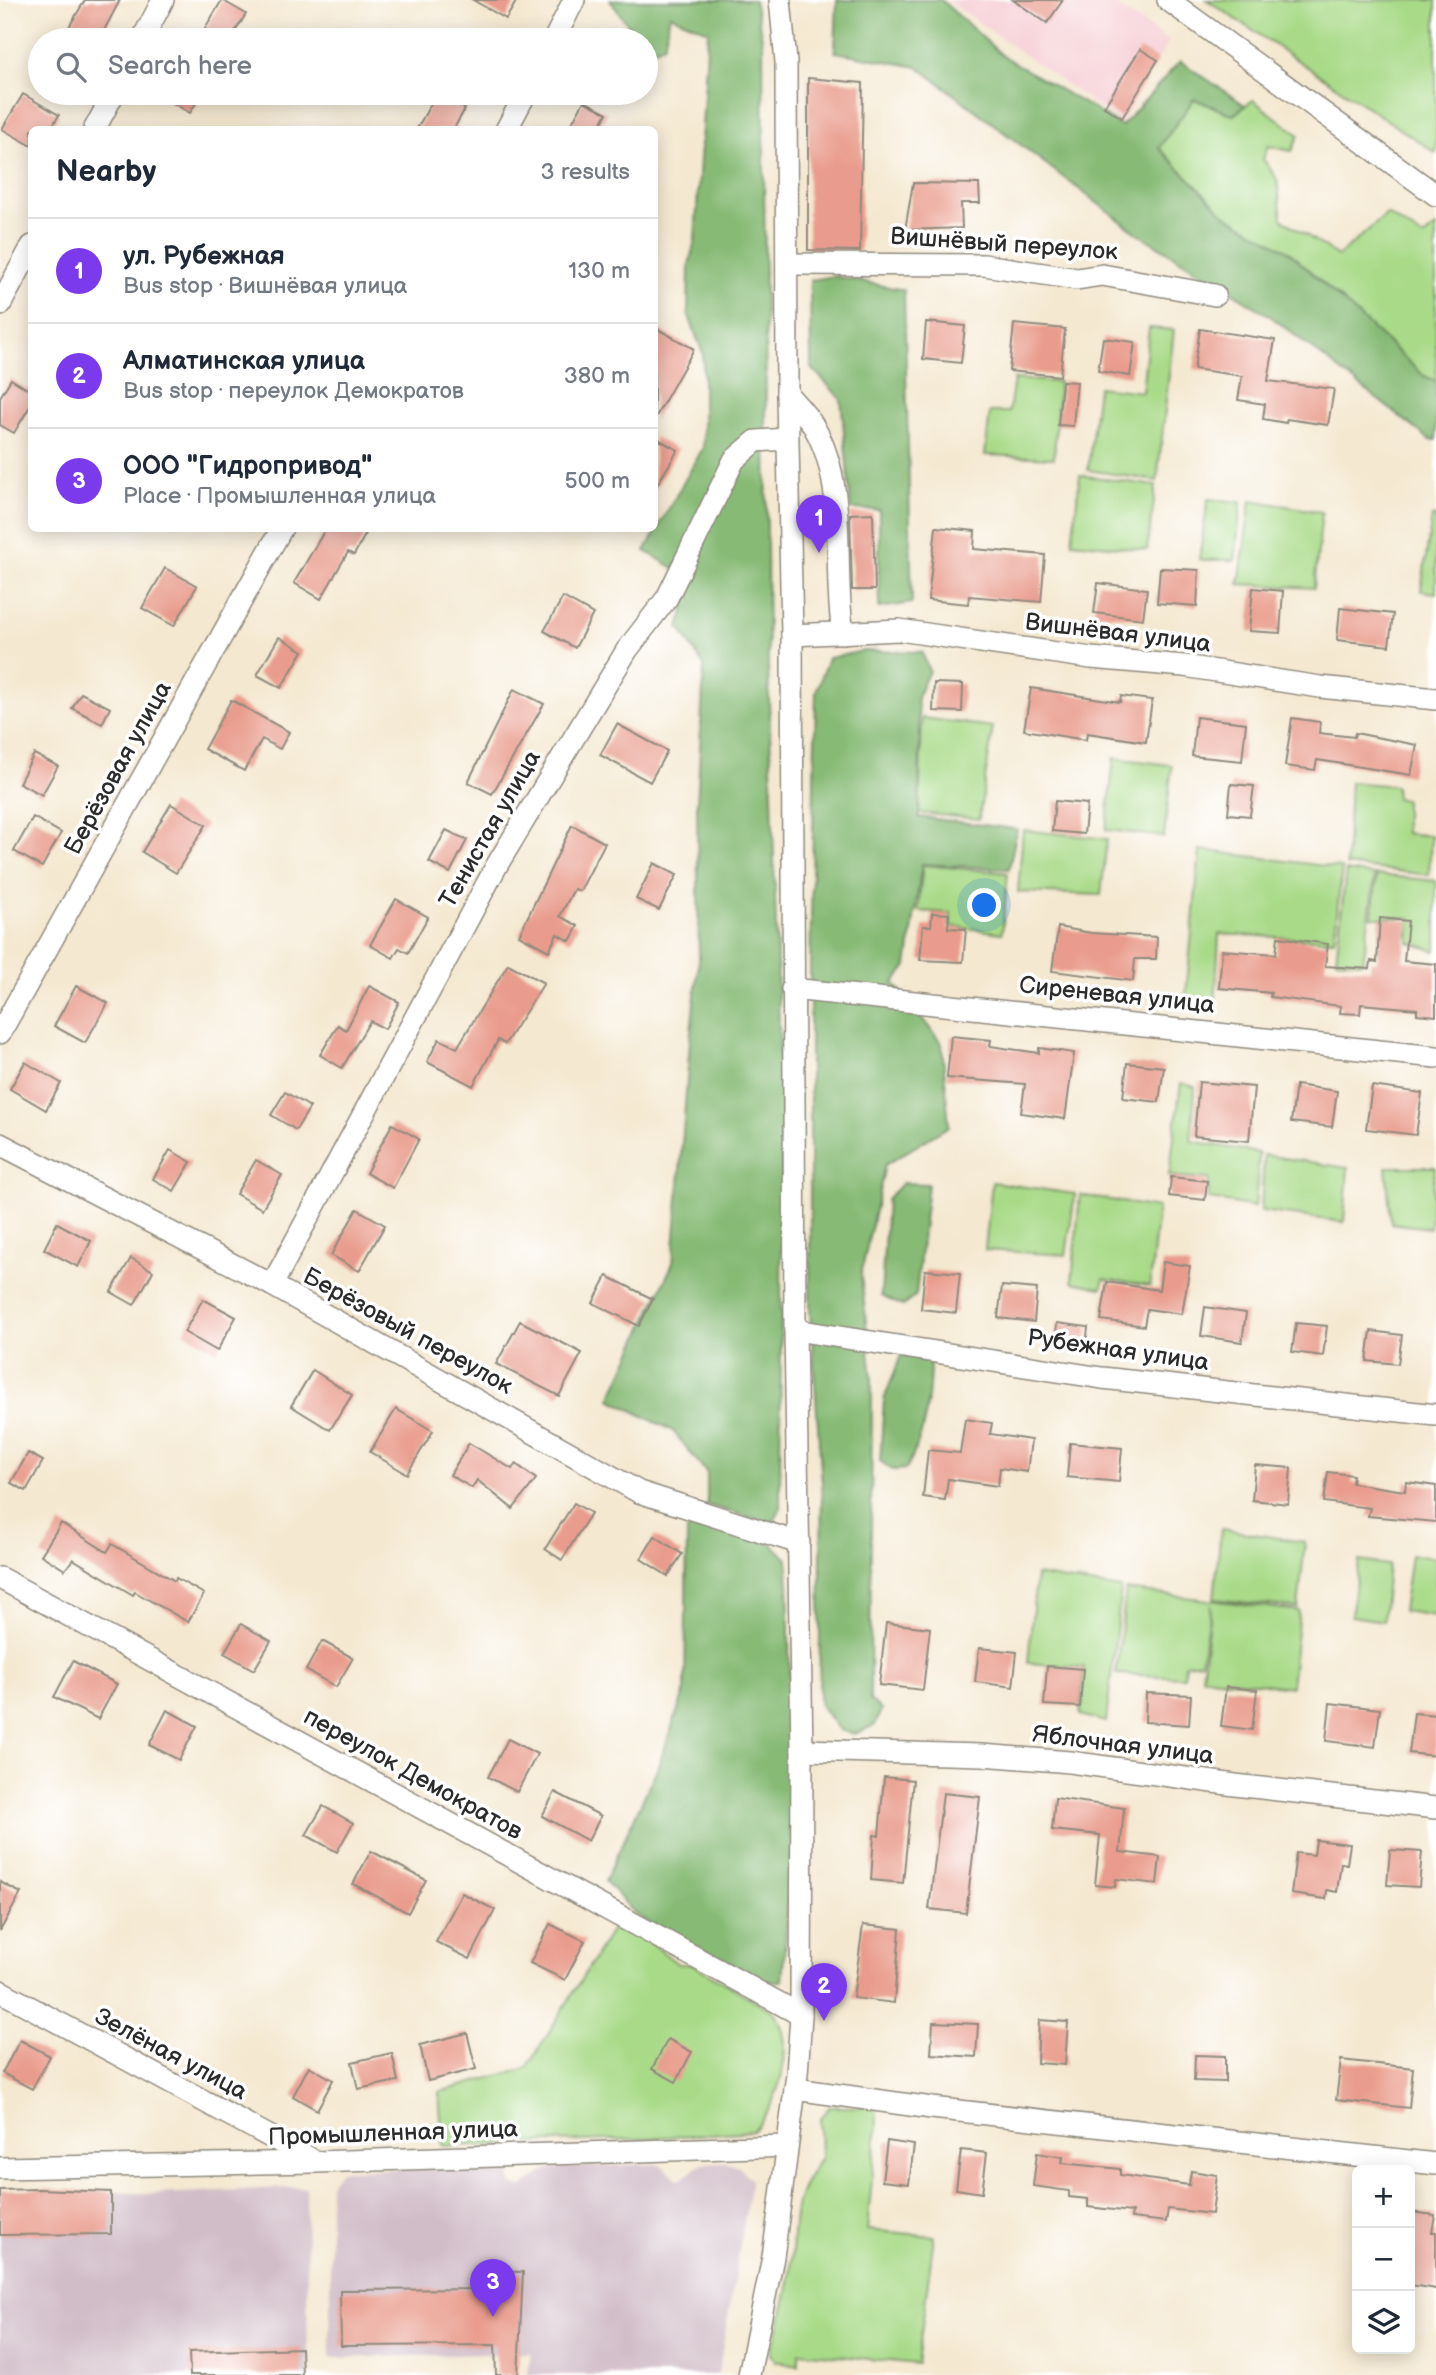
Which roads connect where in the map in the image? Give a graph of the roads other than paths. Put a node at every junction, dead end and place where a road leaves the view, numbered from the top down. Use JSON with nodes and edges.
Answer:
{"nodes":[{"id":1,"x":163,"y":0,"type":"edge"},
{"id":2,"x":574,"y":0,"type":"edge"},
{"id":3,"x":780,"y":0,"type":"edge"},
{"id":4,"x":1168,"y":0,"type":"edge"},
{"id":5,"x":148,"y":28,"type":"edge"},
{"id":6,"x":560,"y":28,"type":"edge"},
{"id":7,"x":108,"y":105,"type":"edge"},
{"id":8,"x":520,"y":105,"type":"edge"},
{"id":9,"x":96,"y":126,"type":"edge"},
{"id":10,"x":508,"y":126,"type":"edge"},
{"id":11,"x":1436,"y":195,"type":"edge"},
{"id":12,"x":28,"y":253,"type":"edge"},
{"id":13,"x":789,"y":264,"type":"junction"},
{"id":14,"x":1215,"y":295,"type":"dead end"},
{"id":15,"x":0,"y":305,"type":"edge"},
{"id":16,"x":787,"y":394,"type":"junction"},
{"id":17,"x":788,"y":439,"type":"junction"},
{"id":18,"x":280,"y":532,"type":"edge"},
{"id":19,"x":843,"y":633,"type":"junction"},
{"id":20,"x":792,"y":635,"type":"junction"},
{"id":21,"x":1436,"y":699,"type":"edge"},
{"id":22,"x":792,"y":989,"type":"junction"},
{"id":23,"x":0,"y":1033,"type":"edge"},
{"id":24,"x":1436,"y":1057,"type":"edge"},
{"id":25,"x":0,"y":1144,"type":"edge"},
{"id":26,"x":272,"y":1285,"type":"junction"},
{"id":27,"x":794,"y":1330,"type":"junction"},
{"id":28,"x":1436,"y":1415,"type":"edge"},
{"id":29,"x":799,"y":1543,"type":"junction"},
{"id":30,"x":0,"y":1578,"type":"edge"},
{"id":31,"x":802,"y":1751,"type":"junction"},
{"id":32,"x":1436,"y":1808,"type":"edge"},
{"id":33,"x":0,"y":1991,"type":"edge"},
{"id":34,"x":801,"y":2015,"type":"junction"},
{"id":35,"x":795,"y":2089,"type":"junction"},
{"id":36,"x":787,"y":2146,"type":"junction"},
{"id":37,"x":316,"y":2162,"type":"junction"},
{"id":38,"x":1436,"y":2164,"type":"edge"},
{"id":39,"x":0,"y":2168,"type":"edge"},
{"id":40,"x":749,"y":2375,"type":"edge"}],
"edges":[{"from":1,"to":5,"type":"street"},
{"from":2,"to":6,"type":"street"},
{"from":3,"to":13,"type":"street"},
{"from":4,"to":11,"type":"street"},
{"from":7,"to":9,"type":"street"},
{"from":8,"to":10,"type":"street"},
{"from":12,"to":15,"type":"street"},
{"from":13,"to":14,"type":"street","name":"Вишнёвый переулок"},
{"from":13,"to":16,"type":"street"},
{"from":16,"to":17,"type":"street"},
{"from":16,"to":19,"type":"street"},
{"from":17,"to":20,"type":"street"},
{"from":17,"to":26,"type":"street","name":"Тенистая улица"},
{"from":18,"to":23,"type":"street","name":"Берёзовая улица"},
{"from":19,"to":20,"type":"street","name":"Вишнёвая улица"},
{"from":19,"to":21,"type":"street","name":"Вишнёвая улица"},
{"from":20,"to":22,"type":"street"},
{"from":22,"to":24,"type":"street","name":"Сиреневая улица"},
{"from":22,"to":27,"type":"street"},
{"from":25,"to":26,"type":"street","name":"Берёзовый переулок"},
{"from":26,"to":29,"type":"street","name":"Берёзовый переулок"},
{"from":27,"to":28,"type":"street","name":"Рубежная улица"},
{"from":27,"to":29,"type":"street"},
{"from":29,"to":31,"type":"street"},
{"from":30,"to":34,"type":"street","name":"переулок Демократов"},
{"from":31,"to":32,"type":"street","name":"Яблочная улица"},
{"from":31,"to":34,"type":"street"},
{"from":33,"to":37,"type":"street","name":"Зелёная улица"},
{"from":34,"to":35,"type":"street"},
{"from":35,"to":36,"type":"street"},
{"from":35,"to":38,"type":"street"},
{"from":36,"to":37,"type":"street","name":"Промышленная улица"},
{"from":36,"to":40,"type":"street"},
{"from":37,"to":39,"type":"street","name":"Промышленная улица"}]}
